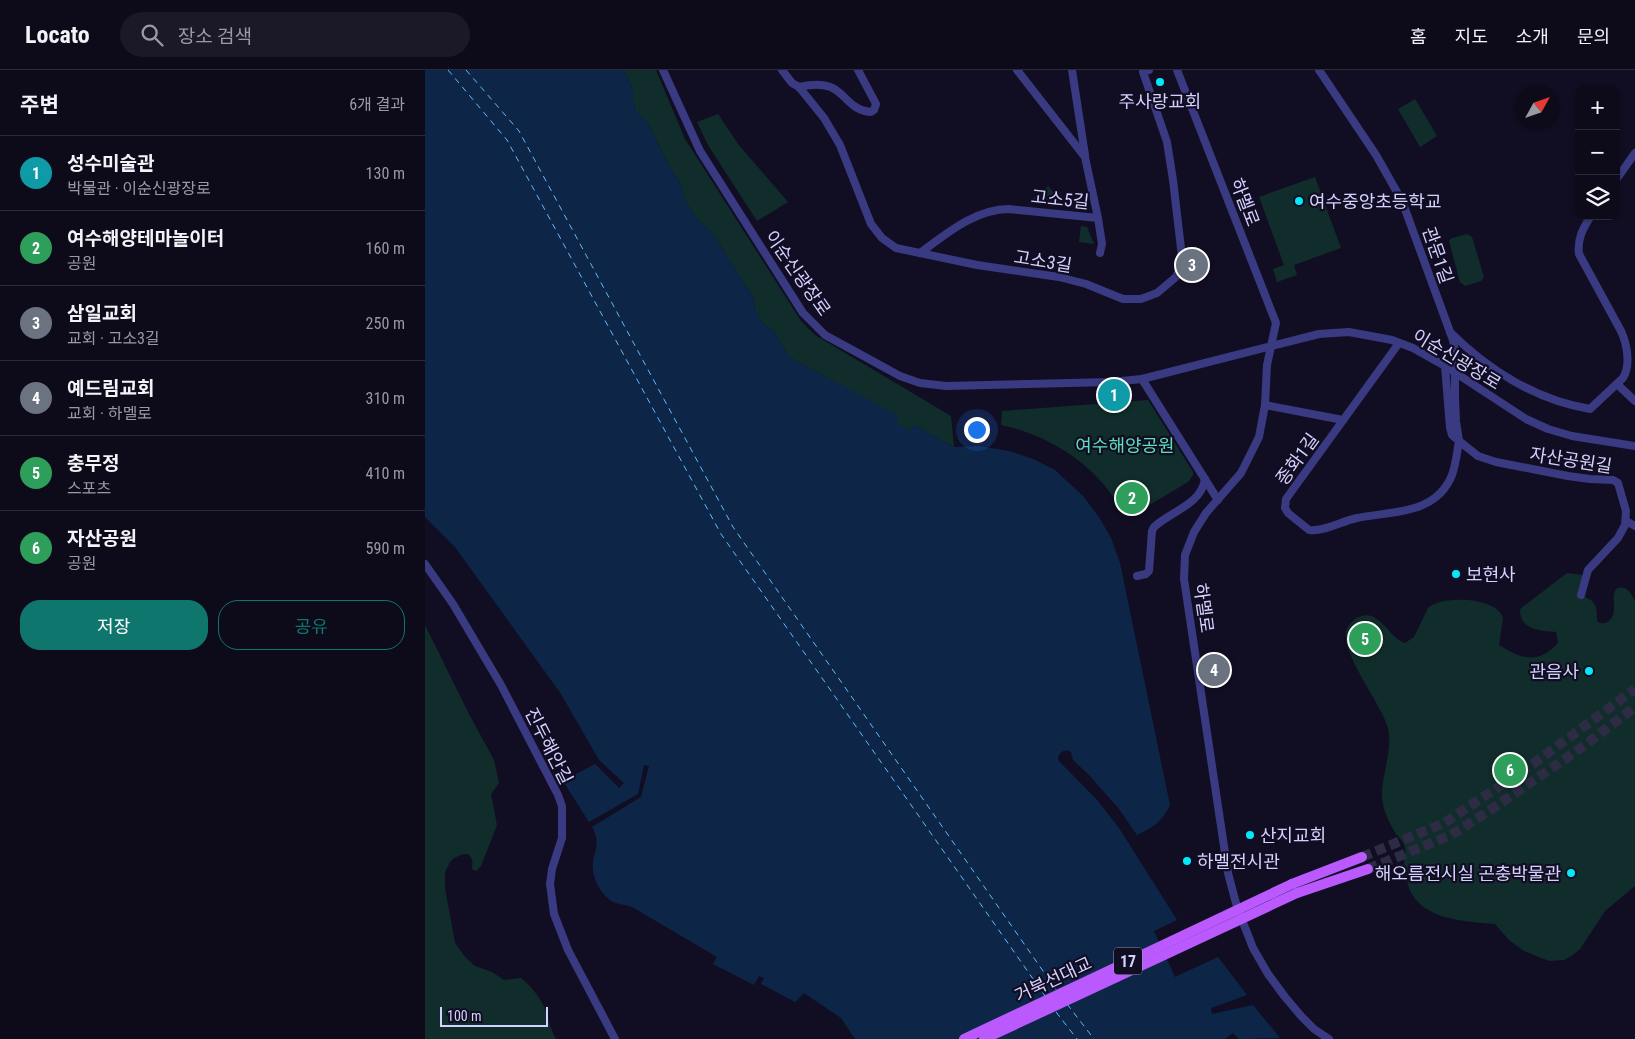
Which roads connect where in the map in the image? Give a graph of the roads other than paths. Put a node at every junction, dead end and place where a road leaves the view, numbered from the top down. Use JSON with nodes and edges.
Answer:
{"nodes":[{"id":1,"x":663,"y":70,"type":"edge"},
{"id":2,"x":782,"y":70,"type":"edge"},
{"id":3,"x":858,"y":70,"type":"edge"},
{"id":4,"x":1017,"y":70,"type":"edge"},
{"id":5,"x":1073,"y":70,"type":"edge"},
{"id":6,"x":1149,"y":70,"type":"edge"},
{"id":7,"x":1177,"y":70,"type":"edge"},
{"id":8,"x":1319,"y":70,"type":"edge"},
{"id":9,"x":799,"y":87,"type":"junction"},
{"id":10,"x":1635,"y":153,"type":"edge"},
{"id":11,"x":1085,"y":157,"type":"junction"},
{"id":12,"x":1620,"y":175,"type":"edge"},
{"id":13,"x":1097,"y":218,"type":"junction"},
{"id":14,"x":1588,"y":220,"type":"edge"},
{"id":15,"x":920,"y":253,"type":"junction"},
{"id":16,"x":1100,"y":253,"type":"dead end"},
{"id":17,"x":1450,"y":332,"type":"junction"},
{"id":18,"x":1399,"y":342,"type":"junction"},
{"id":19,"x":1271,"y":345,"type":"junction"},
{"id":20,"x":1445,"y":366,"type":"junction"},
{"id":21,"x":1142,"y":378,"type":"junction"},
{"id":22,"x":1617,"y":384,"type":"junction"},
{"id":23,"x":1635,"y":401,"type":"edge"},
{"id":24,"x":1265,"y":406,"type":"junction"},
{"id":25,"x":1343,"y":420,"type":"junction"},
{"id":26,"x":1459,"y":441,"type":"junction"},
{"id":27,"x":1635,"y":446,"type":"edge"},
{"id":28,"x":1205,"y":479,"type":"junction"},
{"id":29,"x":1218,"y":500,"type":"junction"},
{"id":30,"x":1626,"y":511,"type":"junction"},
{"id":31,"x":1635,"y":511,"type":"edge"},
{"id":32,"x":1626,"y":521,"type":"junction"},
{"id":33,"x":1635,"y":526,"type":"edge"},
{"id":34,"x":425,"y":564,"type":"edge"},
{"id":35,"x":1137,"y":576,"type":"dead end"},
{"id":36,"x":1581,"y":594,"type":"dead end"},
{"id":37,"x":1362,"y":857,"type":"tunnel mouth"},
{"id":38,"x":1368,"y":869,"type":"tunnel mouth"},
{"id":39,"x":1294,"y":889,"type":"junction"},
{"id":40,"x":615,"y":1039,"type":"edge"},
{"id":41,"x":964,"y":1039,"type":"edge"},
{"id":42,"x":984,"y":1039,"type":"edge"},
{"id":43,"x":1329,"y":1039,"type":"edge"}],
"edges":[{"from":1,"to":21,"type":"street","name":"이순신광장로"},
{"from":2,"to":9,"type":"street","name":"고소3길"},
{"from":3,"to":9,"type":"street"},
{"from":4,"to":11,"type":"street","name":"고소5길"},
{"from":5,"to":11,"type":"street"},
{"from":6,"to":15,"type":"street","name":"고소3길"},
{"from":7,"to":19,"type":"street","name":"하멜로"},
{"from":8,"to":17,"type":"street","name":"관문1길"},
{"from":9,"to":15,"type":"street","name":"고소3길"},
{"from":10,"to":12,"type":"street"},
{"from":11,"to":13,"type":"street","name":"고소5길"},
{"from":13,"to":15,"type":"street","name":"고소5길"},
{"from":13,"to":16,"type":"street"},
{"from":14,"to":22,"type":"street"},
{"from":17,"to":22,"type":"street"},
{"from":17,"to":26,"type":"street","name":"관문1길","bridge":true},
{"from":18,"to":19,"type":"street","name":"이순신광장로"},
{"from":18,"to":20,"type":"street","name":"이순신광장로"},
{"from":18,"to":25,"type":"street","name":"종화1길"},
{"from":19,"to":21,"type":"street","name":"이순신광장로"},
{"from":19,"to":24,"type":"street","name":"하멜로"},
{"from":20,"to":26,"type":"street","name":"자산공원길"},
{"from":20,"to":27,"type":"street","name":"이순신광장로"},
{"from":21,"to":28,"type":"street"},
{"from":22,"to":23,"type":"street"},
{"from":24,"to":25,"type":"street"},
{"from":24,"to":29,"type":"street","name":"하멜로"},
{"from":25,"to":26,"type":"street","name":"종화1길"},
{"from":26,"to":30,"type":"street","name":"자산공원길"},
{"from":28,"to":29,"type":"street"},
{"from":28,"to":35,"type":"street"},
{"from":29,"to":43,"type":"street","name":"하멜로"},
{"from":30,"to":31,"type":"street"},
{"from":30,"to":32,"type":"street","name":"자산공원길"},
{"from":32,"to":33,"type":"street"},
{"from":32,"to":36,"type":"street","name":"자산공원길"},
{"from":34,"to":40,"type":"street","name":"진두해안길"},
{"from":37,"to":39,"type":"main road","number":"17"},
{"from":38,"to":39,"type":"main road","number":"17"},
{"from":39,"to":41,"type":"main road","name":"거북선대교","number":"17","bridge":true},
{"from":39,"to":42,"type":"main road","name":"거북선대교","number":"17","bridge":true}]}
